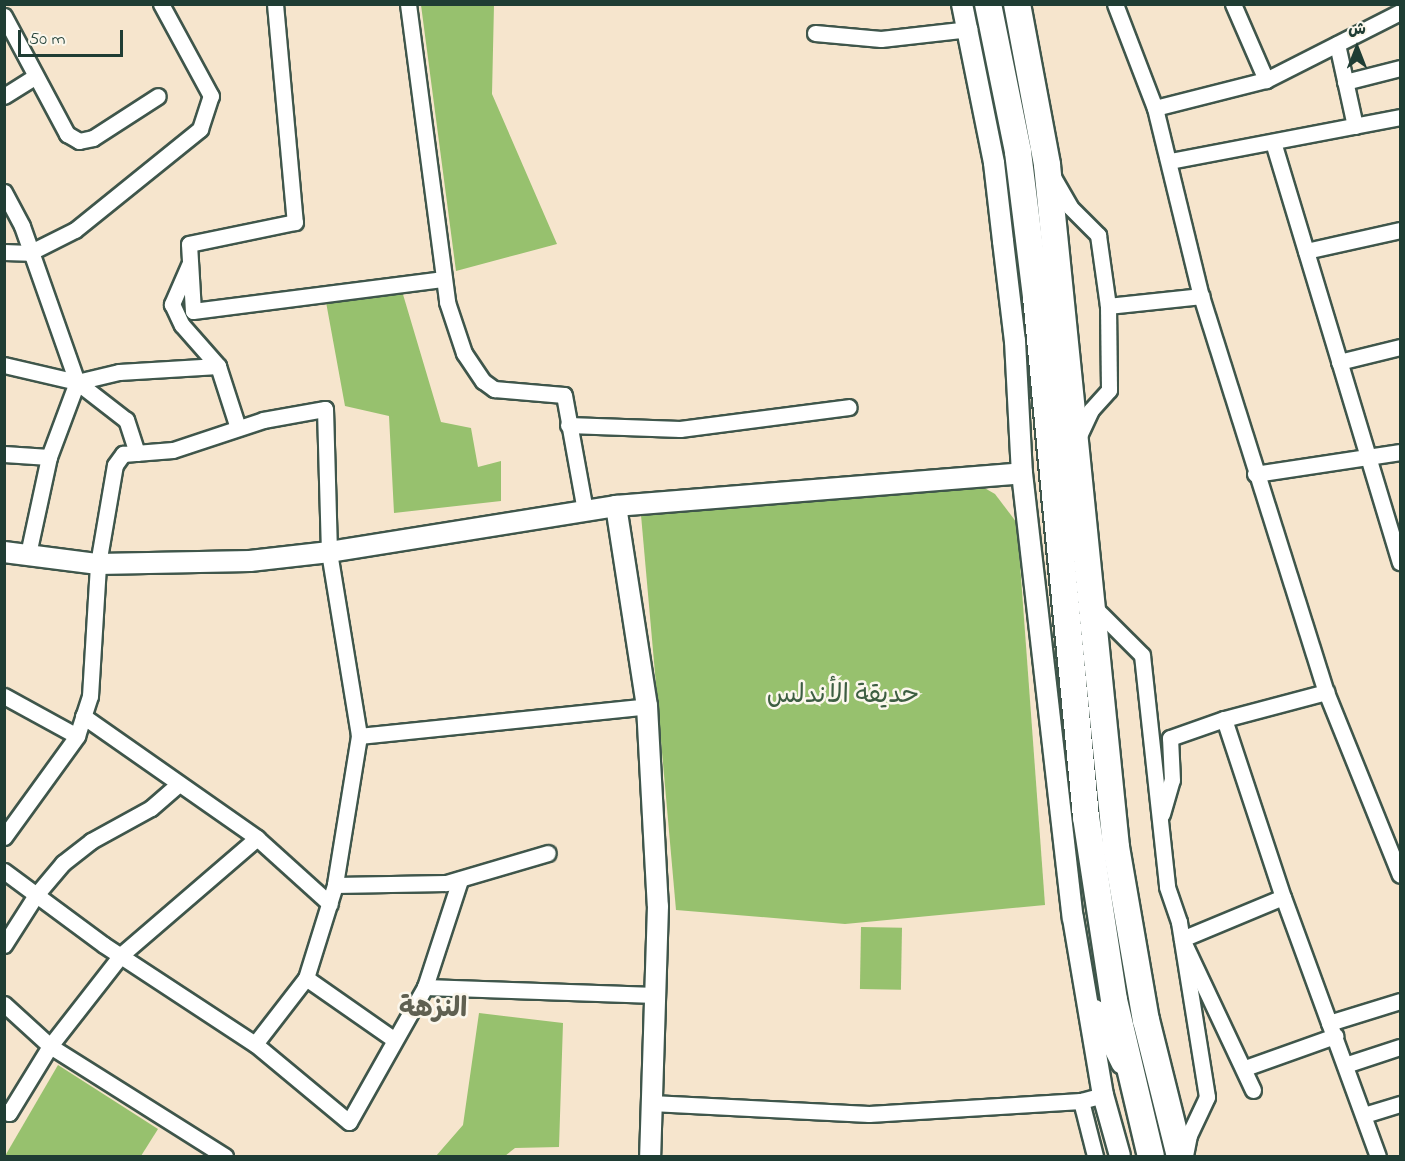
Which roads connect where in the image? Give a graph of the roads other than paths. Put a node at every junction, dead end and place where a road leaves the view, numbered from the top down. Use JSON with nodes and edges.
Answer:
{"nodes":[{"id":1,"x":161,"y":4,"type":"edge"},
{"id":2,"x":274,"y":4,"type":"edge"},
{"id":3,"x":408,"y":4,"type":"edge"},
{"id":4,"x":962,"y":4,"type":"edge"},
{"id":5,"x":988,"y":4,"type":"edge"},
{"id":6,"x":1017,"y":4,"type":"edge"},
{"id":7,"x":1115,"y":4,"type":"edge"},
{"id":8,"x":1233,"y":4,"type":"edge"},
{"id":9,"x":1401,"y":12,"type":"edge"},
{"id":10,"x":4,"y":16,"type":"edge"},
{"id":11,"x":969,"y":29,"type":"junction"},
{"id":12,"x":815,"y":33,"type":"dead end"},
{"id":13,"x":1337,"y":44,"type":"junction"},
{"id":14,"x":1401,"y":68,"type":"edge"},
{"id":15,"x":36,"y":77,"type":"junction"},
{"id":16,"x":1266,"y":80,"type":"junction"},
{"id":17,"x":1345,"y":81,"type":"junction"},
{"id":18,"x":4,"y":96,"type":"edge"},
{"id":19,"x":158,"y":96,"type":"dead end"},
{"id":20,"x":1155,"y":108,"type":"junction"},
{"id":21,"x":1401,"y":117,"type":"edge"},
{"id":22,"x":1355,"y":126,"type":"junction"},
{"id":23,"x":1273,"y":142,"type":"junction"},
{"id":24,"x":1170,"y":161,"type":"junction"},
{"id":25,"x":1047,"y":165,"type":"junction"},
{"id":26,"x":4,"y":192,"type":"edge"},
{"id":27,"x":1400,"y":231,"type":"edge"},
{"id":28,"x":1306,"y":251,"type":"junction"},
{"id":29,"x":4,"y":252,"type":"edge"},
{"id":30,"x":29,"y":253,"type":"junction"},
{"id":31,"x":190,"y":263,"type":"junction"},
{"id":32,"x":444,"y":279,"type":"junction"},
{"id":33,"x":1200,"y":296,"type":"junction"},
{"id":34,"x":1108,"y":306,"type":"junction"},
{"id":35,"x":1401,"y":347,"type":"edge"},
{"id":36,"x":1339,"y":362,"type":"junction"},
{"id":37,"x":4,"y":365,"type":"edge"},
{"id":38,"x":218,"y":366,"type":"junction"},
{"id":39,"x":1016,"y":371,"type":"junction"},
{"id":40,"x":77,"y":382,"type":"junction"},
{"id":41,"x":849,"y":407,"type":"dead end"},
{"id":42,"x":568,"y":424,"type":"junction"},
{"id":43,"x":238,"y":428,"type":"junction"},
{"id":44,"x":1074,"y":446,"type":"junction"},
{"id":45,"x":1401,"y":452,"type":"edge"},
{"id":46,"x":137,"y":453,"type":"junction"},
{"id":47,"x":4,"y":454,"type":"edge"},
{"id":48,"x":49,"y":457,"type":"junction"},
{"id":49,"x":1368,"y":457,"type":"junction"},
{"id":50,"x":1051,"y":468,"type":"junction"},
{"id":51,"x":1022,"y":472,"type":"junction"},
{"id":52,"x":1255,"y":474,"type":"junction"},
{"id":53,"x":616,"y":506,"type":"junction"},
{"id":54,"x":585,"y":510,"type":"junction"},
{"id":55,"x":4,"y":552,"type":"edge"},
{"id":56,"x":329,"y":552,"type":"junction"},
{"id":57,"x":28,"y":554,"type":"junction"},
{"id":58,"x":1401,"y":562,"type":"edge"},
{"id":59,"x":98,"y":564,"type":"junction"},
{"id":60,"x":1093,"y":606,"type":"junction"},
{"id":61,"x":1326,"y":692,"type":"junction"},
{"id":62,"x":4,"y":696,"type":"edge"},
{"id":63,"x":647,"y":706,"type":"junction"},
{"id":64,"x":83,"y":716,"type":"junction"},
{"id":65,"x":1224,"y":719,"type":"junction"},
{"id":66,"x":76,"y":736,"type":"junction"},
{"id":67,"x":359,"y":736,"type":"junction"},
{"id":68,"x":179,"y":783,"type":"junction"},
{"id":69,"x":1160,"y":820,"type":"junction"},
{"id":70,"x":4,"y":837,"type":"edge"},
{"id":71,"x":257,"y":838,"type":"junction"},
{"id":72,"x":548,"y":853,"type":"dead end"},
{"id":73,"x":4,"y":871,"type":"edge"},
{"id":74,"x":1401,"y":875,"type":"edge"},
{"id":75,"x":460,"y":880,"type":"junction"},
{"id":76,"x":335,"y":885,"type":"junction"},
{"id":77,"x":36,"y":895,"type":"junction"},
{"id":78,"x":1283,"y":897,"type":"junction"},
{"id":79,"x":330,"y":904,"type":"junction"},
{"id":80,"x":1182,"y":939,"type":"junction"},
{"id":81,"x":4,"y":945,"type":"edge"},
{"id":82,"x":121,"y":955,"type":"junction"},
{"id":83,"x":306,"y":978,"type":"junction"},
{"id":84,"x":425,"y":987,"type":"junction"},
{"id":85,"x":1085,"y":988,"type":"junction"},
{"id":86,"x":655,"y":995,"type":"junction"},
{"id":87,"x":1401,"y":1001,"type":"edge"},
{"id":88,"x":4,"y":1004,"type":"edge"},
{"id":89,"x":1332,"y":1030,"type":"junction"},
{"id":90,"x":395,"y":1040,"type":"junction"},
{"id":91,"x":255,"y":1044,"type":"junction"},
{"id":92,"x":50,"y":1046,"type":"junction"},
{"id":93,"x":1401,"y":1047,"type":"edge"},
{"id":94,"x":1345,"y":1065,"type":"junction"},
{"id":95,"x":1245,"y":1068,"type":"junction"},
{"id":96,"x":1253,"y":1090,"type":"dead end"},
{"id":97,"x":1136,"y":1093,"type":"junction"},
{"id":98,"x":1103,"y":1095,"type":"junction"},
{"id":99,"x":1081,"y":1101,"type":"junction"},
{"id":100,"x":651,"y":1103,"type":"junction"},
{"id":101,"x":1401,"y":1104,"type":"edge"},
{"id":102,"x":1364,"y":1115,"type":"junction"},
{"id":103,"x":6,"y":1116,"type":"edge"},
{"id":104,"x":1117,"y":1154,"type":"edge"},
{"id":105,"x":225,"y":1156,"type":"edge"},
{"id":106,"x":650,"y":1156,"type":"edge"},
{"id":107,"x":1095,"y":1156,"type":"edge"},
{"id":108,"x":1151,"y":1156,"type":"edge"},
{"id":109,"x":1180,"y":1156,"type":"edge"},
{"id":110,"x":1185,"y":1156,"type":"edge"},
{"id":111,"x":1378,"y":1156,"type":"edge"}],
"edges":[{"from":1,"to":30,"type":"street"},
{"from":2,"to":31,"type":"street"},
{"from":3,"to":32,"type":"street"},
{"from":4,"to":11,"type":"street"},
{"from":5,"to":50,"type":"main road"},
{"from":6,"to":25,"type":"main road"},
{"from":7,"to":20,"type":"street"},
{"from":8,"to":16,"type":"street"},
{"from":9,"to":13,"type":"street"},
{"from":10,"to":15,"type":"street"},
{"from":11,"to":12,"type":"street"},
{"from":11,"to":39,"type":"street"},
{"from":13,"to":16,"type":"street"},
{"from":13,"to":17,"type":"street"},
{"from":14,"to":17,"type":"street"},
{"from":15,"to":18,"type":"street"},
{"from":15,"to":19,"type":"street"},
{"from":16,"to":20,"type":"street"},
{"from":17,"to":22,"type":"street"},
{"from":20,"to":24,"type":"street"},
{"from":21,"to":22,"type":"street"},
{"from":22,"to":23,"type":"street"},
{"from":23,"to":24,"type":"street"},
{"from":23,"to":28,"type":"street"},
{"from":24,"to":33,"type":"street"},
{"from":25,"to":34,"type":"street"},
{"from":25,"to":44,"type":"main road"},
{"from":26,"to":30,"type":"street"},
{"from":27,"to":28,"type":"street"},
{"from":28,"to":36,"type":"street"},
{"from":29,"to":30,"type":"street"},
{"from":30,"to":40,"type":"street"},
{"from":31,"to":32,"type":"street"},
{"from":31,"to":38,"type":"street"},
{"from":32,"to":42,"type":"street"},
{"from":33,"to":34,"type":"street"},
{"from":33,"to":52,"type":"street"},
{"from":34,"to":44,"type":"street"},
{"from":35,"to":36,"type":"street"},
{"from":36,"to":49,"type":"street"},
{"from":37,"to":40,"type":"street"},
{"from":38,"to":40,"type":"street"},
{"from":38,"to":43,"type":"street"},
{"from":39,"to":50,"type":"street"},
{"from":39,"to":51,"type":"street"},
{"from":40,"to":46,"type":"street"},
{"from":40,"to":48,"type":"street"},
{"from":41,"to":42,"type":"street"},
{"from":42,"to":54,"type":"street"},
{"from":43,"to":46,"type":"street"},
{"from":43,"to":56,"type":"street"},
{"from":44,"to":60,"type":"main road"},
{"from":45,"to":49,"type":"street"},
{"from":46,"to":59,"type":"street"},
{"from":47,"to":48,"type":"street"},
{"from":48,"to":57,"type":"street"},
{"from":49,"to":52,"type":"street"},
{"from":49,"to":58,"type":"street"},
{"from":50,"to":97,"type":"main road"},
{"from":51,"to":53,"type":"street"},
{"from":51,"to":85,"type":"street"},
{"from":52,"to":61,"type":"street"},
{"from":53,"to":54,"type":"street"},
{"from":53,"to":63,"type":"street"},
{"from":54,"to":56,"type":"street"},
{"from":55,"to":57,"type":"street"},
{"from":56,"to":59,"type":"street"},
{"from":56,"to":67,"type":"street"},
{"from":57,"to":59,"type":"street"},
{"from":59,"to":64,"type":"street"},
{"from":60,"to":69,"type":"street"},
{"from":60,"to":109,"type":"main road"},
{"from":61,"to":65,"type":"street"},
{"from":61,"to":74,"type":"street"},
{"from":62,"to":66,"type":"street"},
{"from":63,"to":67,"type":"street"},
{"from":63,"to":86,"type":"street"},
{"from":64,"to":66,"type":"street"},
{"from":64,"to":68,"type":"street"},
{"from":65,"to":69,"type":"street"},
{"from":65,"to":78,"type":"street"},
{"from":66,"to":70,"type":"street"},
{"from":67,"to":76,"type":"street"},
{"from":68,"to":71,"type":"street"},
{"from":68,"to":77,"type":"street"},
{"from":69,"to":80,"type":"street"},
{"from":71,"to":79,"type":"street"},
{"from":71,"to":82,"type":"street"},
{"from":72,"to":75,"type":"street"},
{"from":73,"to":77,"type":"street"},
{"from":75,"to":76,"type":"street"},
{"from":75,"to":84,"type":"street"},
{"from":76,"to":79,"type":"street"},
{"from":77,"to":81,"type":"street"},
{"from":77,"to":82,"type":"street"},
{"from":78,"to":80,"type":"street"},
{"from":78,"to":89,"type":"street"},
{"from":79,"to":83,"type":"street"},
{"from":80,"to":95,"type":"street"},
{"from":80,"to":110,"type":"street"},
{"from":82,"to":91,"type":"street"},
{"from":82,"to":92,"type":"street"},
{"from":83,"to":90,"type":"street"},
{"from":83,"to":91,"type":"street"},
{"from":84,"to":86,"type":"street"},
{"from":84,"to":90,"type":"street"},
{"from":85,"to":97,"type":"street"},
{"from":85,"to":98,"type":"street"},
{"from":86,"to":100,"type":"street"},
{"from":87,"to":89,"type":"street"},
{"from":88,"to":92,"type":"street"},
{"from":89,"to":94,"type":"street"},
{"from":89,"to":95,"type":"street"},
{"from":90,"to":91,"type":"street"},
{"from":92,"to":103,"type":"street"},
{"from":92,"to":105,"type":"street"},
{"from":93,"to":94,"type":"street"},
{"from":94,"to":102,"type":"street"},
{"from":95,"to":96,"type":"street"},
{"from":97,"to":108,"type":"main road"},
{"from":98,"to":99,"type":"street"},
{"from":98,"to":104,"type":"street"},
{"from":99,"to":100,"type":"street"},
{"from":99,"to":107,"type":"street"},
{"from":100,"to":106,"type":"street"},
{"from":101,"to":102,"type":"street"},
{"from":102,"to":111,"type":"street"}]}
